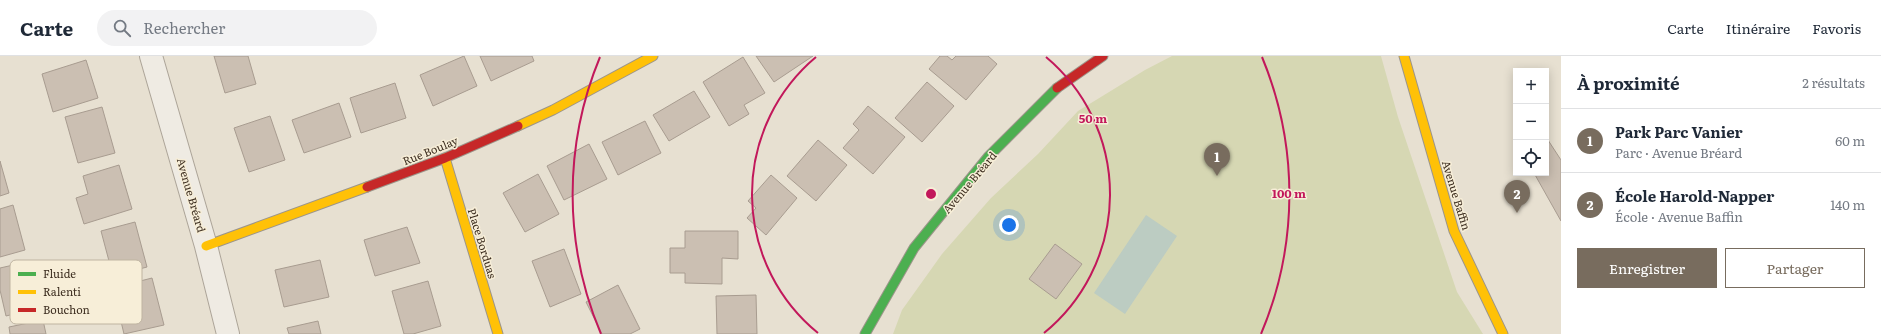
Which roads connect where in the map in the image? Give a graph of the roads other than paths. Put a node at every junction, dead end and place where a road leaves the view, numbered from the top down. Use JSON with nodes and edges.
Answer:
{"nodes":[{"id":1,"x":151,"y":56,"type":"edge"},
{"id":2,"x":653,"y":56,"type":"edge"},
{"id":3,"x":1103,"y":56,"type":"edge"},
{"id":4,"x":1404,"y":56,"type":"edge"},
{"id":5,"x":445,"y":158,"type":"junction"},
{"id":6,"x":206,"y":246,"type":"junction"},
{"id":7,"x":228,"y":334,"type":"edge"},
{"id":8,"x":498,"y":334,"type":"edge"},
{"id":9,"x":865,"y":334,"type":"edge"},
{"id":10,"x":1503,"y":334,"type":"edge"}],
"edges":[{"from":1,"to":6,"type":"street","name":"Avenue Bréard"},
{"from":2,"to":5,"type":"street","name":"Rue Boulay"},
{"from":3,"to":9,"type":"street","name":"Avenue Bréard"},
{"from":4,"to":10,"type":"street","name":"Avenue Baffin"},
{"from":5,"to":6,"type":"street","name":"Rue Boulay"},
{"from":5,"to":8,"type":"street","name":"Place Borduas"},
{"from":6,"to":7,"type":"street","name":"Avenue Bréard"}]}
